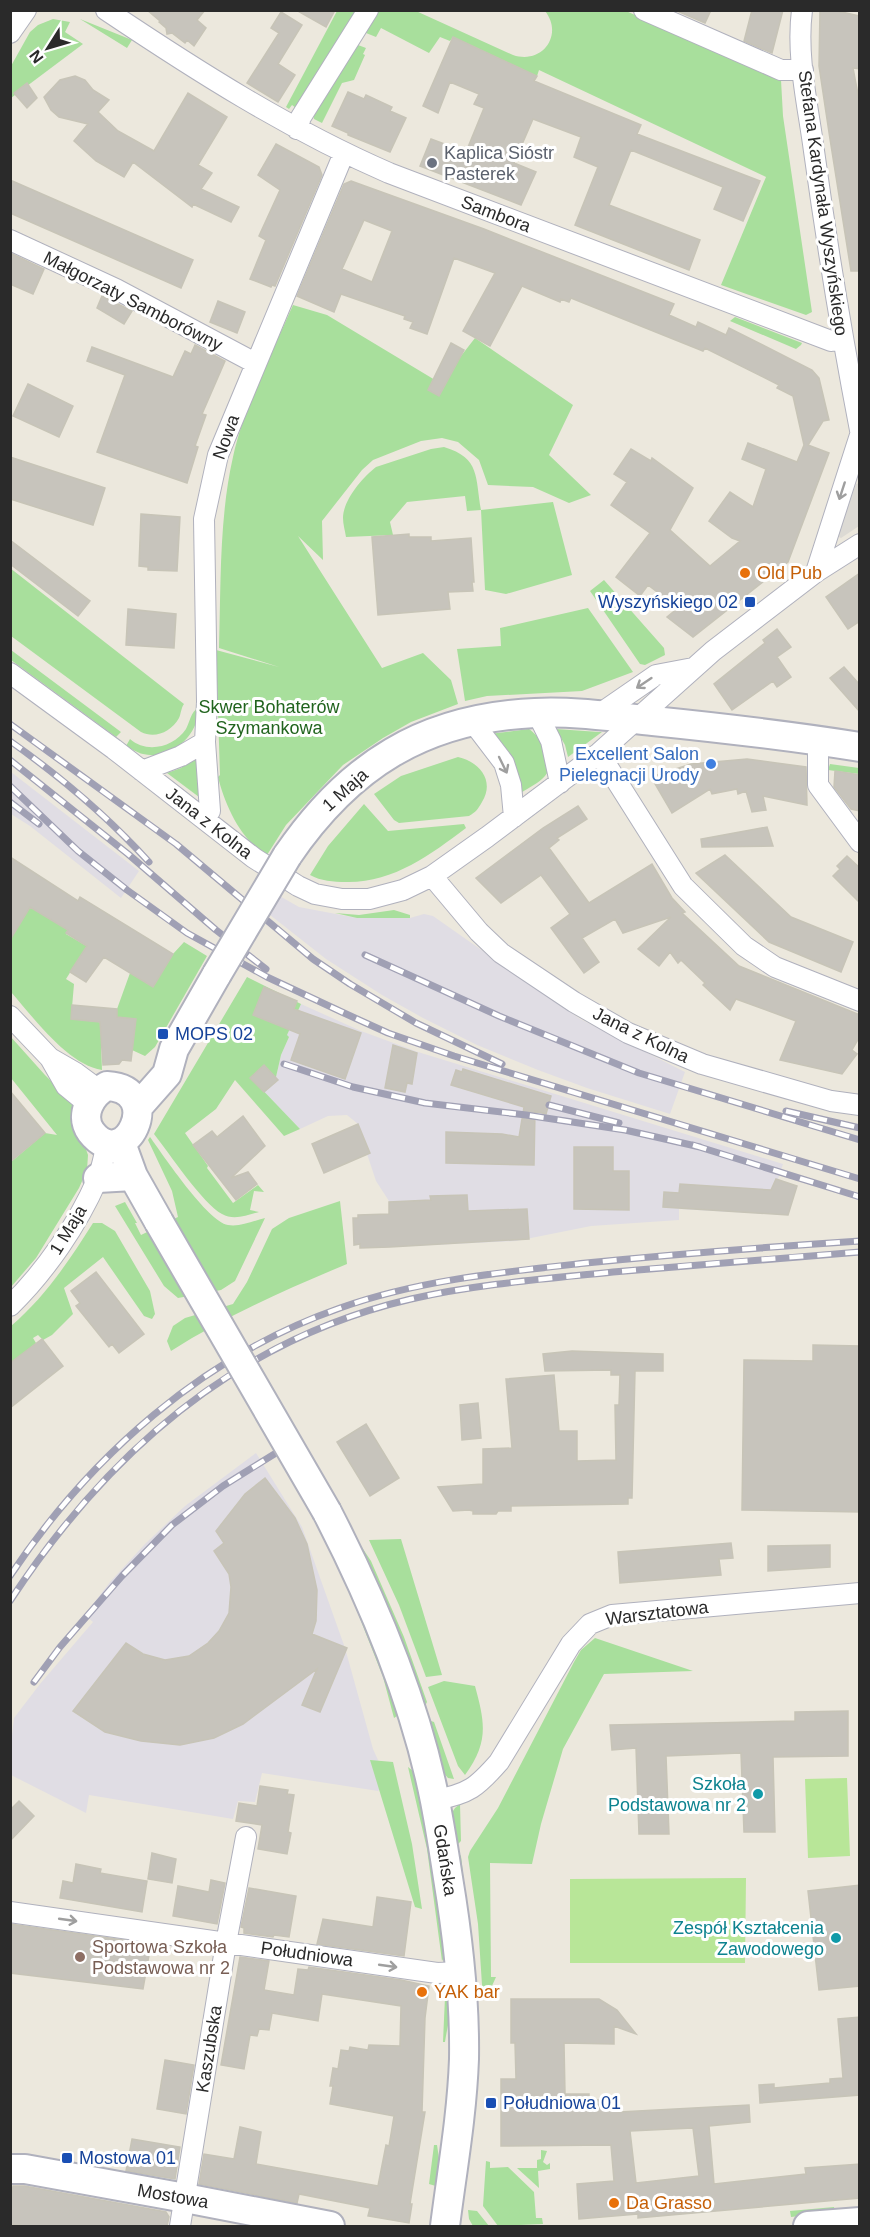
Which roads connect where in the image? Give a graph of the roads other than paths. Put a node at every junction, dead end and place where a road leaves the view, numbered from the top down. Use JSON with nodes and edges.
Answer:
{"nodes":[{"id":1,"x":26,"y":10,"type":"edge"},
{"id":2,"x":106,"y":10,"type":"edge"},
{"id":3,"x":368,"y":10,"type":"edge"},
{"id":4,"x":644,"y":10,"type":"edge"},
{"id":5,"x":802,"y":10,"type":"edge"},
{"id":6,"x":10,"y":33,"type":"edge"},
{"id":7,"x":803,"y":70,"type":"junction"},
{"id":8,"x":297,"y":129,"type":"junction"},
{"id":9,"x":344,"y":153,"type":"junction"},
{"id":10,"x":10,"y":240,"type":"edge"},
{"id":11,"x":842,"y":339,"type":"junction"},
{"id":12,"x":255,"y":363,"type":"junction"},
{"id":13,"x":860,"y":433,"type":"edge"},
{"id":14,"x":860,"y":544,"type":"edge"},
{"id":15,"x":816,"y":572,"type":"junction"},
{"id":16,"x":696,"y":667,"type":"junction"},
{"id":17,"x":10,"y":673,"type":"edge"},
{"id":18,"x":537,"y":713,"type":"junction"},
{"id":19,"x":598,"y":715,"type":"junction"},
{"id":20,"x":637,"y":720,"type":"junction"},
{"id":21,"x":472,"y":721,"type":"junction"},
{"id":22,"x":818,"y":740,"type":"junction"},
{"id":23,"x":205,"y":742,"type":"junction"},
{"id":24,"x":860,"y":747,"type":"edge"},
{"id":25,"x":599,"y":753,"type":"junction"},
{"id":26,"x":142,"y":771,"type":"junction"},
{"id":27,"x":560,"y":783,"type":"junction"},
{"id":28,"x":514,"y":817,"type":"junction"},
{"id":29,"x":205,"y":819,"type":"junction"},
{"id":30,"x":860,"y":842,"type":"edge"},
{"id":31,"x":432,"y":876,"type":"junction"},
{"id":32,"x":860,"y":1001,"type":"edge"},
{"id":33,"x":10,"y":1016,"type":"edge"},
{"id":34,"x":113,"y":1098,"type":"junction"},
{"id":35,"x":860,"y":1105,"type":"edge"},
{"id":36,"x":114,"y":1143,"type":"junction"},
{"id":37,"x":133,"y":1176,"type":"junction"},
{"id":38,"x":98,"y":1178,"type":"junction"},
{"id":39,"x":10,"y":1306,"type":"edge"},
{"id":40,"x":860,"y":1593,"type":"edge"},
{"id":41,"x":435,"y":1800,"type":"junction"},
{"id":42,"x":246,"y":1837,"type":"dead end"},
{"id":43,"x":10,"y":1912,"type":"edge"},
{"id":44,"x":226,"y":1943,"type":"junction"},
{"id":45,"x":461,"y":1972,"type":"junction"},
{"id":46,"x":13,"y":2169,"type":"edge"},
{"id":47,"x":186,"y":2198,"type":"junction"},
{"id":48,"x":860,"y":2222,"type":"edge"},
{"id":49,"x":180,"y":2226,"type":"edge"},
{"id":50,"x":330,"y":2226,"type":"edge"},
{"id":51,"x":445,"y":2226,"type":"edge"},
{"id":52,"x":808,"y":2226,"type":"edge"}],
"edges":[{"from":1,"to":6,"type":"street"},
{"from":2,"to":8,"type":"street","name":"Sambora"},
{"from":3,"to":8,"type":"street"},
{"from":4,"to":7,"type":"street"},
{"from":5,"to":7,"type":"street","name":"Stefana Kardynała Wyszyńskiego"},
{"from":7,"to":11,"type":"street","name":"Stefana Kardynała Wyszyńskiego"},
{"from":8,"to":9,"type":"street","name":"Sambora"},
{"from":9,"to":11,"type":"street","name":"Sambora"},
{"from":9,"to":12,"type":"street","name":"Nowa"},
{"from":10,"to":12,"type":"street","name":"Małgorzaty Samborówny"},
{"from":11,"to":13,"type":"street","name":"Stefana Kardynała Wyszyńskiego"},
{"from":12,"to":23,"type":"street","name":"Nowa"},
{"from":13,"to":15,"type":"street","name":"Stefana Kardynała Wyszyńskiego","one_way":true},
{"from":14,"to":15,"type":"street"},
{"from":15,"to":16,"type":"street"},
{"from":16,"to":19,"type":"street","one_way":true},
{"from":16,"to":20,"type":"street"},
{"from":17,"to":26,"type":"street","name":"Jana z Kolna"},
{"from":18,"to":19,"type":"street","name":"1 Maja"},
{"from":18,"to":21,"type":"street","name":"1 Maja"},
{"from":18,"to":27,"type":"street"},
{"from":19,"to":20,"type":"street","name":"1 Maja"},
{"from":20,"to":22,"type":"street","name":"1 Maja"},
{"from":20,"to":25,"type":"street","name":"Jana z Kolna"},
{"from":21,"to":28,"type":"street","one_way":true},
{"from":21,"to":34,"type":"street","name":"1 Maja","bridge":true},
{"from":22,"to":24,"type":"street","name":"1 Maja"},
{"from":22,"to":30,"type":"street"},
{"from":23,"to":26,"type":"street"},
{"from":23,"to":29,"type":"street","name":"Nowa"},
{"from":25,"to":27,"type":"street","name":"Jana z Kolna"},
{"from":25,"to":32,"type":"street"},
{"from":26,"to":29,"type":"street","name":"Jana z Kolna"},
{"from":27,"to":28,"type":"street","name":"Jana z Kolna"},
{"from":28,"to":31,"type":"street","name":"Jana z Kolna"},
{"from":29,"to":31,"type":"street","name":"Jana z Kolna"},
{"from":31,"to":35,"type":"street","name":"Jana z Kolna"},
{"from":33,"to":34,"type":"street"},
{"from":34,"to":36,"type":"street"},
{"from":34,"to":36,"type":"street"},
{"from":36,"to":37,"type":"street"},
{"from":36,"to":38,"type":"street","name":"1 Maja"},
{"from":37,"to":38,"type":"street"},
{"from":37,"to":41,"type":"street","name":"Gdańska","bridge":true},
{"from":38,"to":39,"type":"street","name":"1 Maja"},
{"from":40,"to":41,"type":"street","name":"Warsztatowa"},
{"from":41,"to":45,"type":"street","name":"Gdańska"},
{"from":42,"to":44,"type":"street","name":"Kaszubska"},
{"from":43,"to":44,"type":"street","name":"Południowa","one_way":true},
{"from":44,"to":45,"type":"street","name":"Południowa","one_way":true},
{"from":44,"to":47,"type":"street","name":"Kaszubska"},
{"from":45,"to":51,"type":"street","name":"Gdańska"},
{"from":46,"to":47,"type":"street","name":"Mostowa"},
{"from":47,"to":49,"type":"street","name":"Kaszubska"},
{"from":47,"to":50,"type":"street","name":"Mostowa"},
{"from":48,"to":52,"type":"street"}]}
